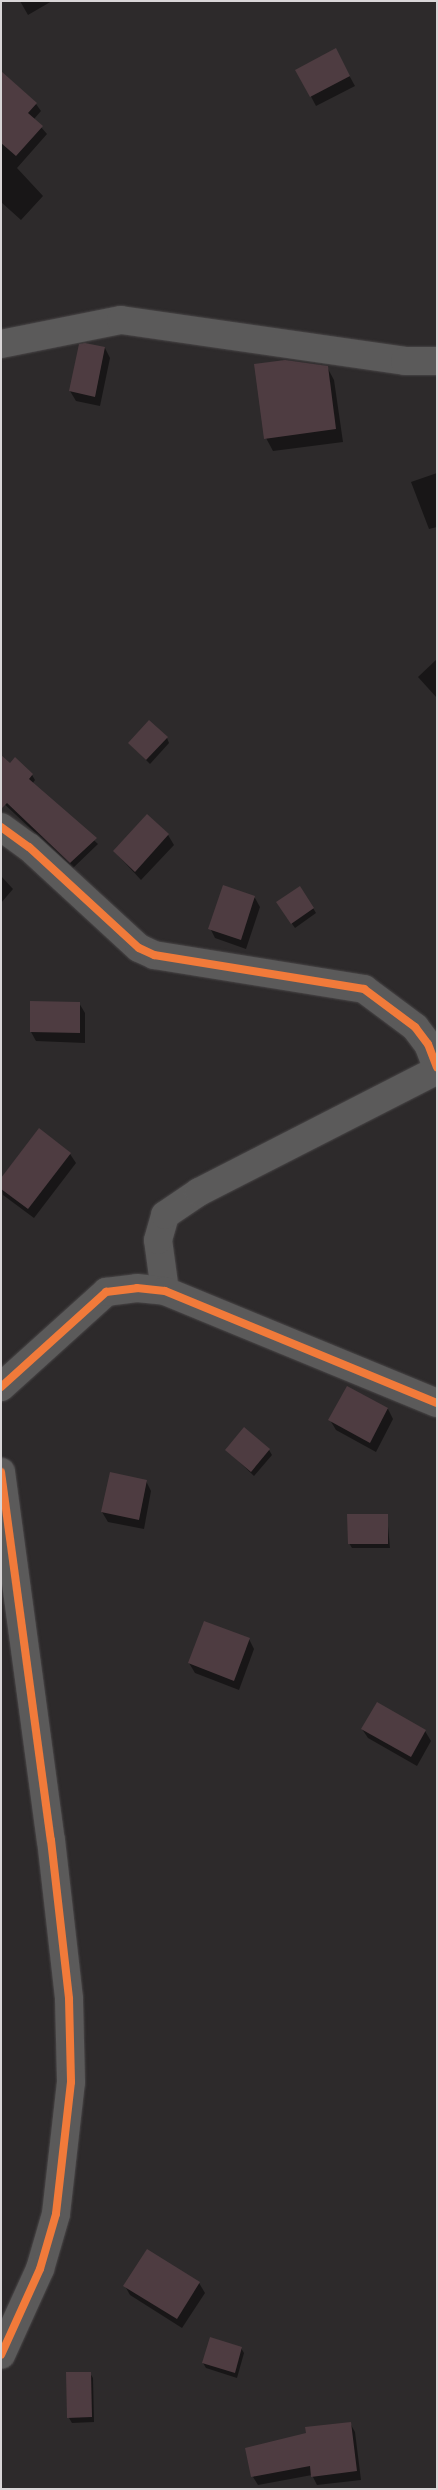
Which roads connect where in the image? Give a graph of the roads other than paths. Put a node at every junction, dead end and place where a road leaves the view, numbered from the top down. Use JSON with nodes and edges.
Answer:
{"nodes":[{"id":1,"x":1,"y":344,"type":"edge"},
{"id":2,"x":437,"y":361,"type":"edge"},
{"id":3,"x":1,"y":826,"type":"edge"},
{"id":4,"x":437,"y":1068,"type":"edge"},
{"id":5,"x":165,"y":1291,"type":"junction"},
{"id":6,"x":1,"y":1388,"type":"edge"},
{"id":7,"x":437,"y":1403,"type":"edge"},
{"id":8,"x":1,"y":1472,"type":"edge"},
{"id":9,"x":1,"y":2354,"type":"edge"}],
"edges":[{"from":1,"to":2,"type":"street"},
{"from":3,"to":4,"type":"street"},
{"from":4,"to":5,"type":"street"},
{"from":5,"to":6,"type":"street"},
{"from":5,"to":7,"type":"street"},
{"from":8,"to":9,"type":"street"}]}
